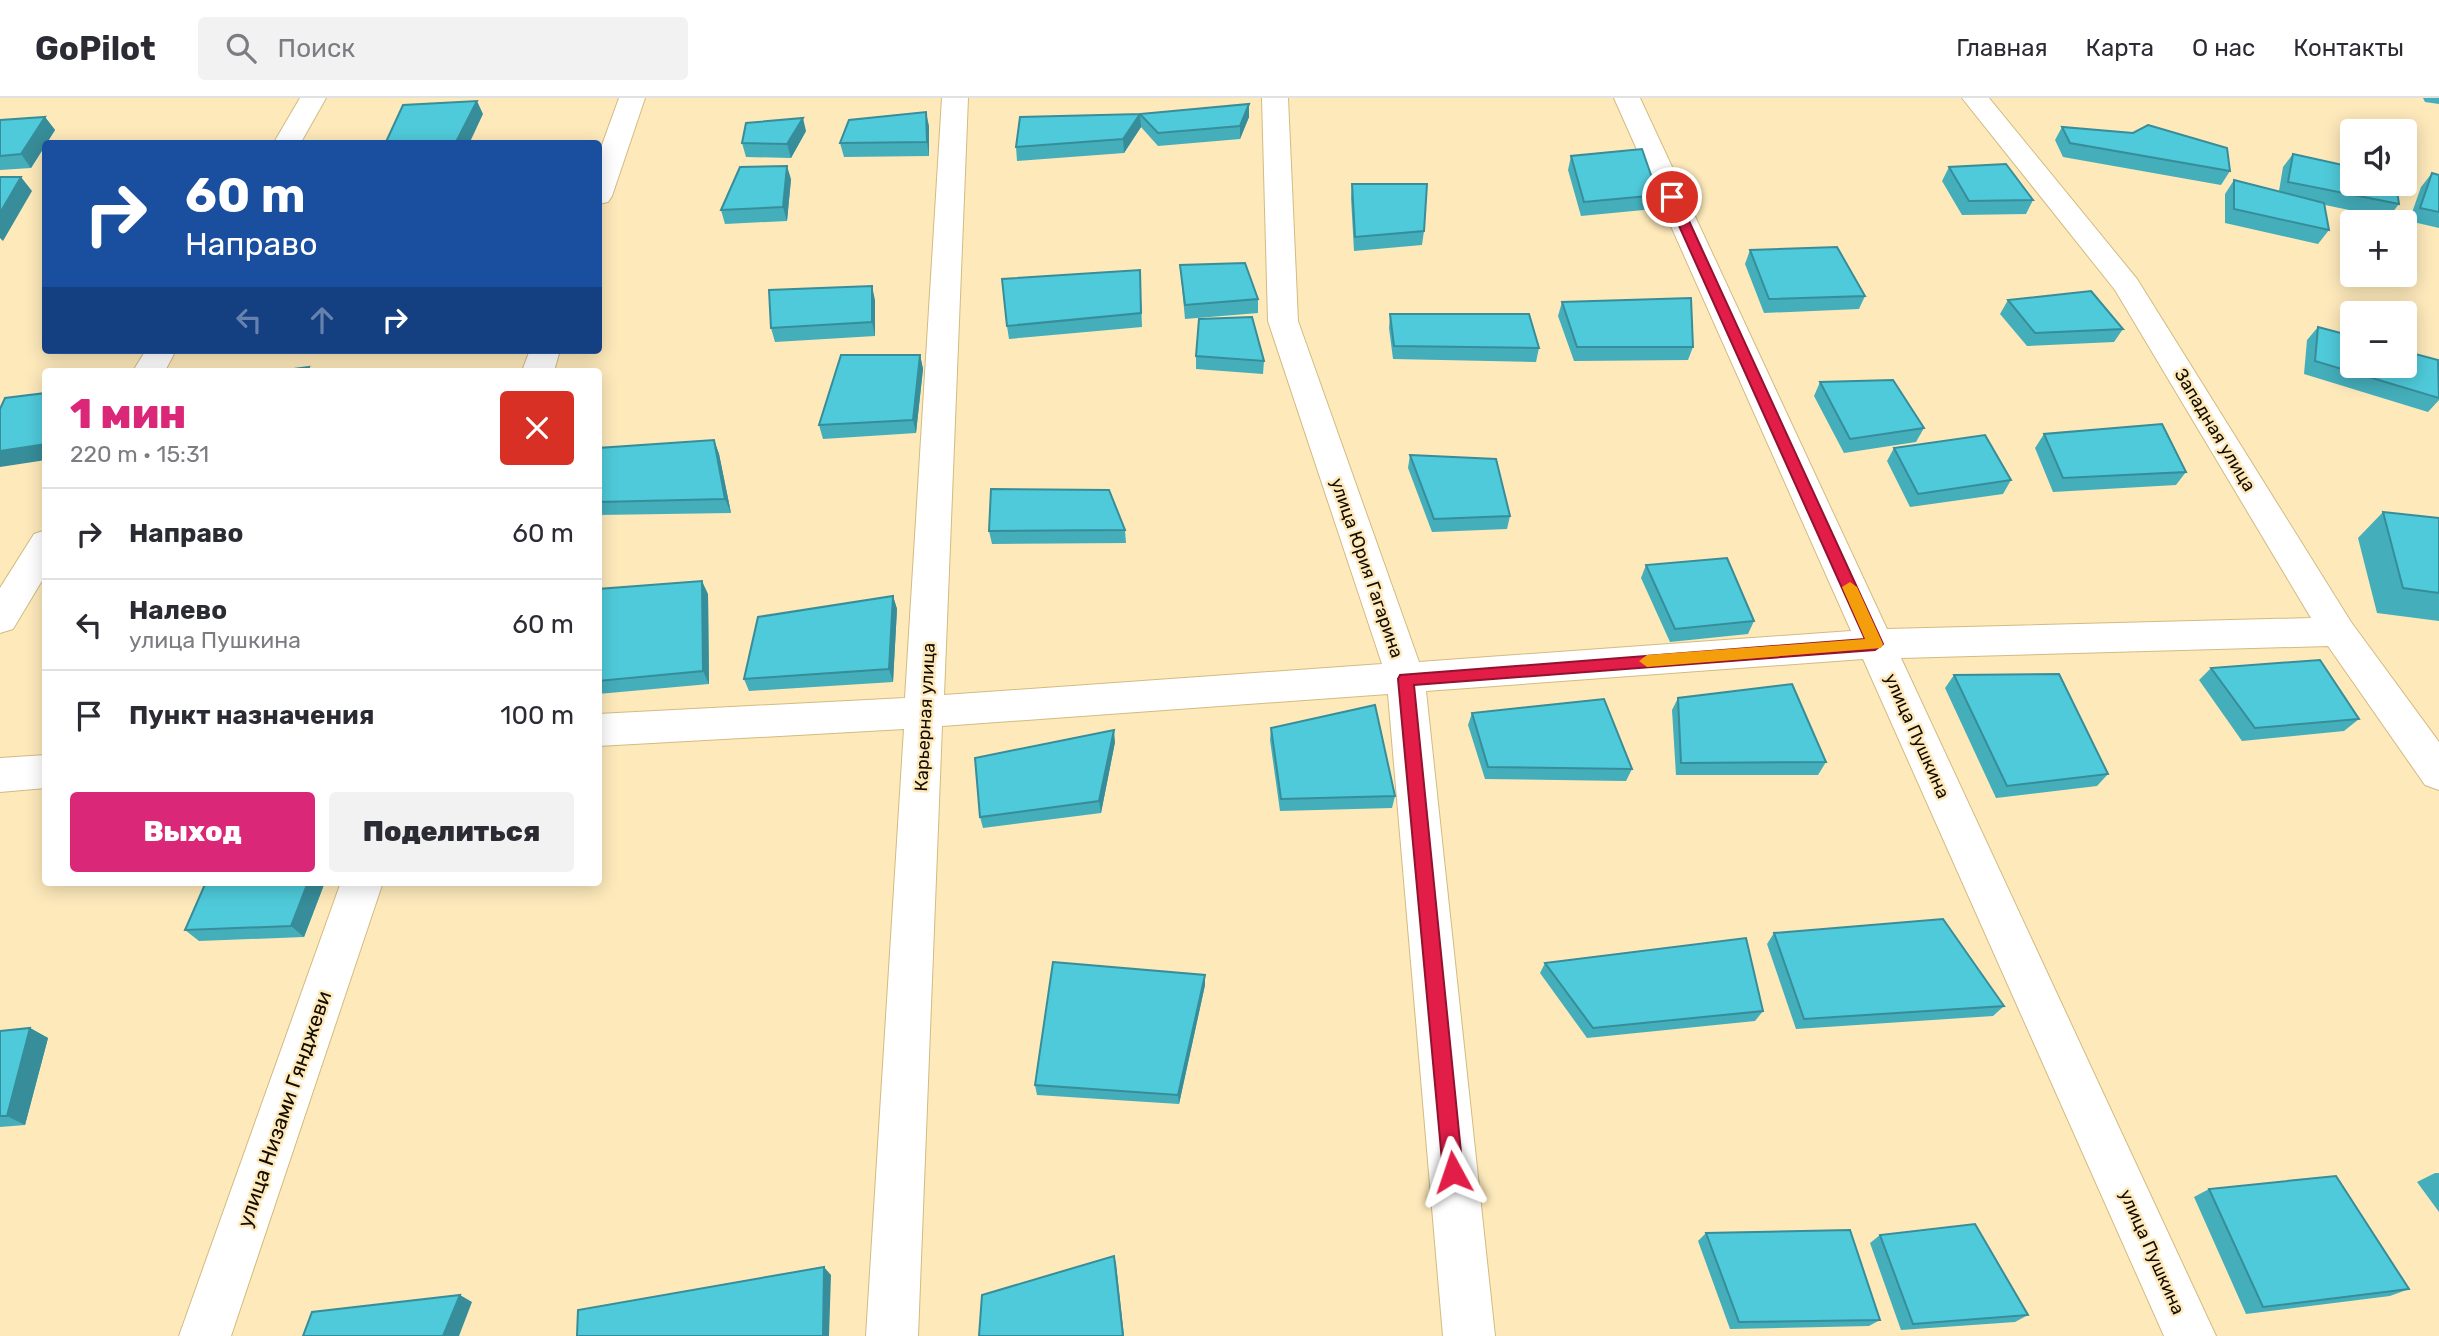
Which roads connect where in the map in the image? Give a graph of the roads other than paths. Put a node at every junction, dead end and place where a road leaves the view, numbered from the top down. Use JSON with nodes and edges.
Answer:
{"nodes":[{"id":1,"x":313,"y":98,"type":"edge"},
{"id":2,"x":632,"y":98,"type":"edge"},
{"id":3,"x":955,"y":98,"type":"edge"},
{"id":4,"x":1275,"y":98,"type":"edge"},
{"id":5,"x":1627,"y":98,"type":"edge"},
{"id":6,"x":1975,"y":98,"type":"edge"},
{"id":7,"x":288,"y":140,"type":"edge"},
{"id":8,"x":602,"y":184,"type":"edge"},
{"id":9,"x":42,"y":550,"type":"edge"},
{"id":10,"x":0,"y":619,"type":"edge"},
{"id":11,"x":2338,"y":632,"type":"junction"},
{"id":12,"x":1875,"y":644,"type":"junction"},
{"id":13,"x":1406,"y":679,"type":"junction"},
{"id":14,"x":926,"y":712,"type":"junction"},
{"id":15,"x":602,"y":730,"type":"edge"},
{"id":16,"x":42,"y":771,"type":"edge"},
{"id":17,"x":2439,"y":773,"type":"edge"},
{"id":18,"x":0,"y":775,"type":"edge"},
{"id":19,"x":361,"y":886,"type":"edge"},
{"id":20,"x":205,"y":1336,"type":"edge"},
{"id":21,"x":892,"y":1336,"type":"edge"},
{"id":22,"x":1469,"y":1336,"type":"edge"},
{"id":23,"x":2190,"y":1336,"type":"edge"}],
"edges":[{"from":1,"to":7,"type":"street"},
{"from":2,"to":8,"type":"street"},
{"from":3,"to":14,"type":"street","name":"Карьерная улица"},
{"from":4,"to":13,"type":"street","name":"улица Юрия Гагарина"},
{"from":5,"to":12,"type":"street","name":"улица Пушкина"},
{"from":6,"to":11,"type":"street","name":"Западная улица"},
{"from":9,"to":10,"type":"street"},
{"from":11,"to":12,"type":"street"},
{"from":11,"to":17,"type":"street","name":"Западная улица"},
{"from":12,"to":13,"type":"street"},
{"from":12,"to":23,"type":"street","name":"улица Пушкина"},
{"from":13,"to":14,"type":"street"},
{"from":13,"to":22,"type":"street","name":"улица Юрия Гагарина"},
{"from":14,"to":15,"type":"street"},
{"from":14,"to":21,"type":"street","name":"Карьерная улица"},
{"from":16,"to":18,"type":"street"},
{"from":19,"to":20,"type":"street","name":"улица Низами Гянджеви"}]}
